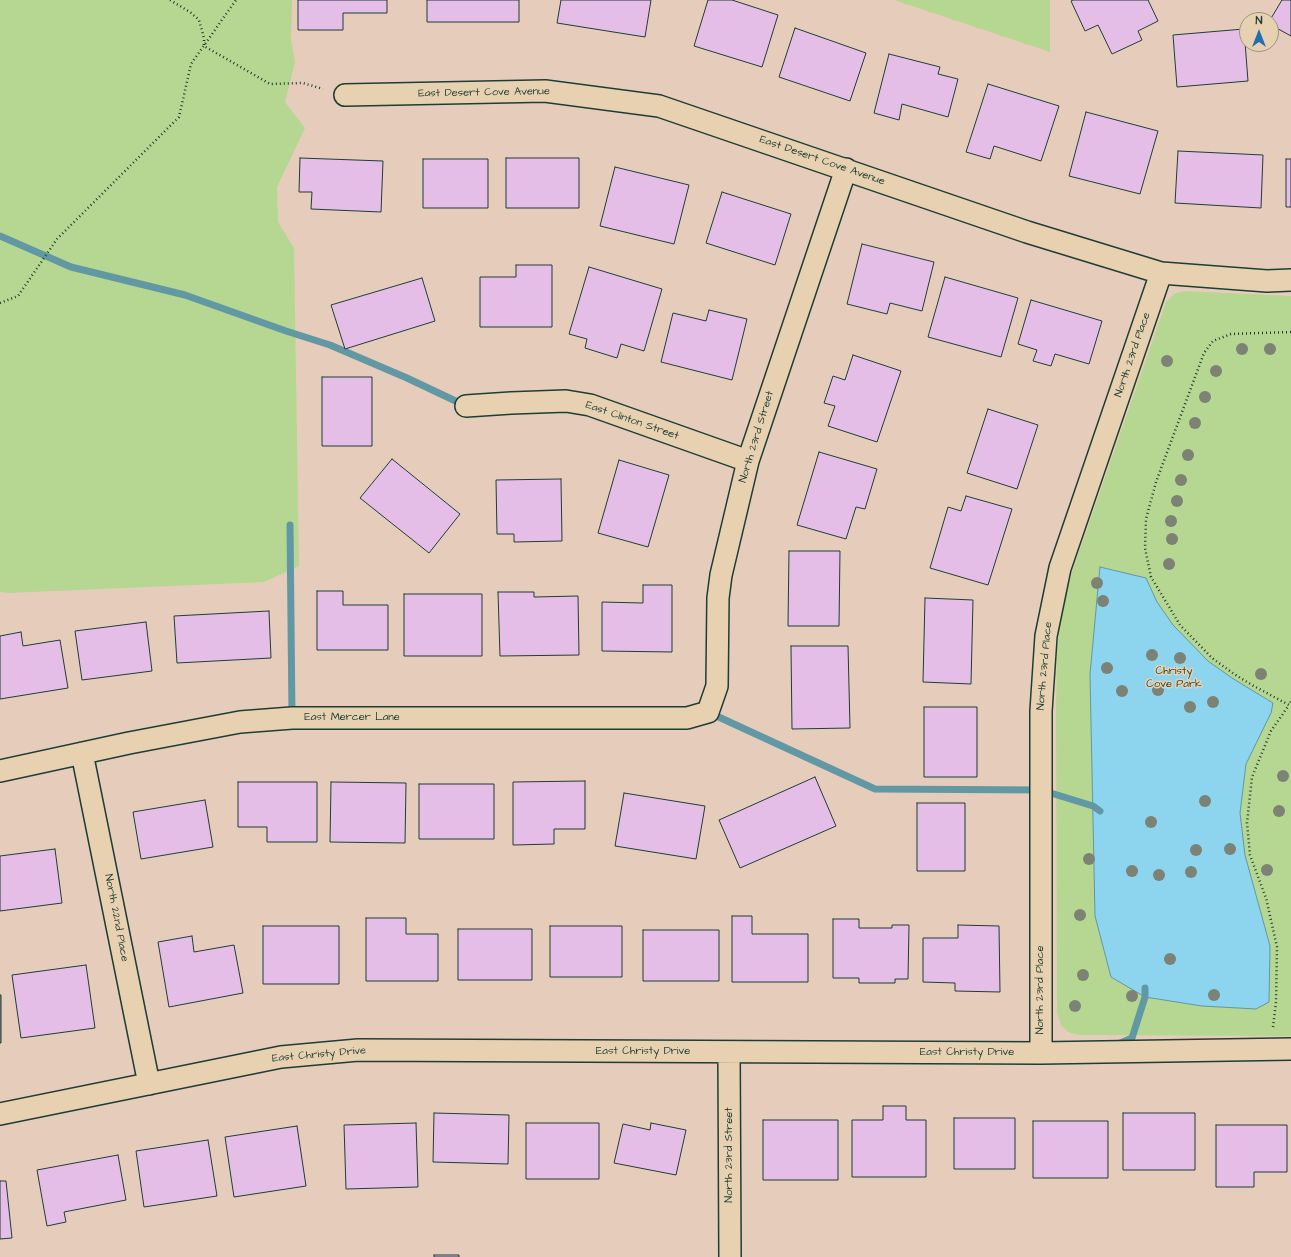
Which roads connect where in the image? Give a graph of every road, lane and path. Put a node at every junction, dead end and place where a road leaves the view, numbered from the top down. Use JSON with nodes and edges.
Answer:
{"nodes":[{"id":1,"x":170,"y":0,"type":"edge"},
{"id":2,"x":236,"y":0,"type":"edge"},
{"id":3,"x":204,"y":46,"type":"junction"},
{"id":4,"x":303,"y":82,"type":"dead end"},
{"id":5,"x":344,"y":95,"type":"dead end"},
{"id":6,"x":846,"y":169,"type":"junction"},
{"id":7,"x":1161,"y":273,"type":"junction"},
{"id":8,"x":1291,"y":280,"type":"edge"},
{"id":9,"x":0,"y":303,"type":"edge"},
{"id":10,"x":1291,"y":332,"type":"edge"},
{"id":11,"x":466,"y":406,"type":"dead end"},
{"id":12,"x":748,"y":461,"type":"junction"},
{"id":13,"x":1291,"y":701,"type":"edge"},
{"id":14,"x":1289,"y":705,"type":"junction"},
{"id":15,"x":708,"y":712,"type":"joint"},
{"id":16,"x":82,"y":753,"type":"junction"},
{"id":17,"x":0,"y":771,"type":"edge"},
{"id":18,"x":1274,"y":1032,"type":"dead end"},
{"id":19,"x":1291,"y":1049,"type":"edge"},
{"id":20,"x":729,"y":1052,"type":"junction"},
{"id":21,"x":1041,"y":1053,"type":"junction"},
{"id":22,"x":149,"y":1084,"type":"junction"},
{"id":23,"x":0,"y":1114,"type":"edge"},
{"id":24,"x":730,"y":1257,"type":"edge"}],
"edges":[{"from":1,"to":3,"type":"path"},
{"from":2,"to":3,"type":"path"},
{"from":3,"to":4,"type":"path"},
{"from":3,"to":9,"type":"path"},
{"from":5,"to":6,"type":"street","name":"East Desert Cove Avenue"},
{"from":6,"to":7,"type":"street","name":"East Desert Cove Avenue"},
{"from":6,"to":12,"type":"street","name":"North 23rd Street"},
{"from":7,"to":8,"type":"street","name":"East Desert Cove Avenue"},
{"from":7,"to":21,"type":"street","name":"North 23rd Place"},
{"from":10,"to":14,"type":"path"},
{"from":11,"to":12,"type":"street","name":"East Clinton Street"},
{"from":12,"to":15,"type":"street","name":"North 23rd Street"},
{"from":13,"to":14,"type":"path"},
{"from":14,"to":18,"type":"path"},
{"from":15,"to":16,"type":"street","name":"East Mercer Lane"},
{"from":16,"to":17,"type":"street","name":"East Mercer Lane"},
{"from":16,"to":22,"type":"street","name":"North 22nd Place"},
{"from":19,"to":21,"type":"street","name":"East Christy Drive"},
{"from":20,"to":21,"type":"street","name":"East Christy Drive"},
{"from":20,"to":22,"type":"street","name":"East Christy Drive"},
{"from":20,"to":24,"type":"street","name":"North 23rd Street"},
{"from":22,"to":23,"type":"street","name":"East Christy Drive"}]}
